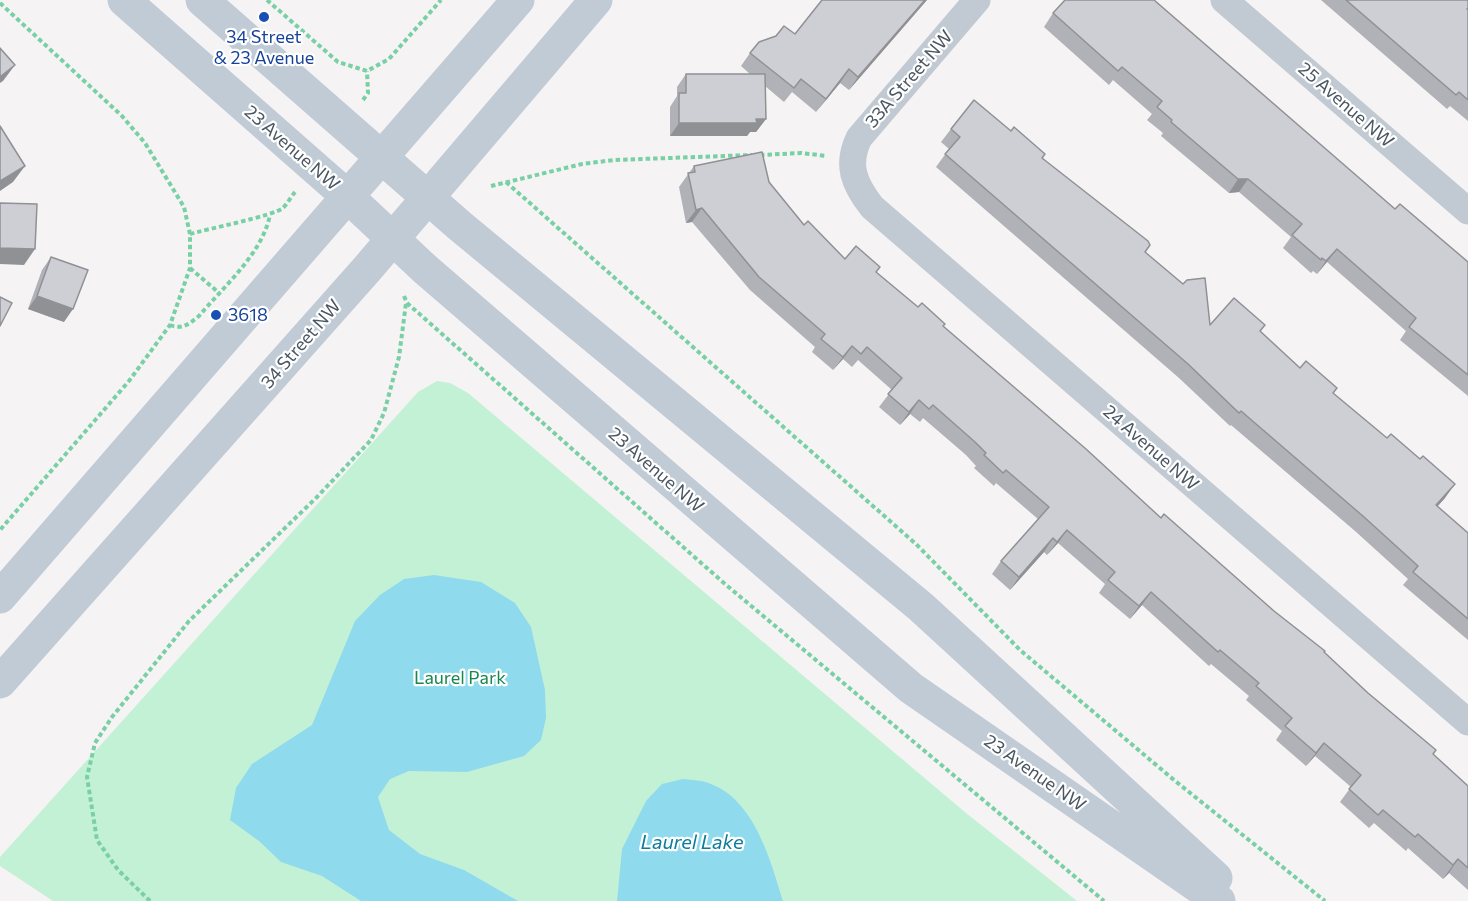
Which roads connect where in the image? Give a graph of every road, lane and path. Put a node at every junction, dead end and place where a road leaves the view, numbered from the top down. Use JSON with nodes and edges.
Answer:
{"nodes":[{"id":1,"x":124,"y":0,"type":"edge"},
{"id":2,"x":202,"y":0,"type":"edge"},
{"id":3,"x":267,"y":0,"type":"edge"},
{"id":4,"x":441,"y":0,"type":"edge"},
{"id":5,"x":518,"y":0,"type":"edge"},
{"id":6,"x":596,"y":0,"type":"edge"},
{"id":7,"x":977,"y":0,"type":"edge"},
{"id":8,"x":1224,"y":0,"type":"edge"},
{"id":9,"x":0,"y":3,"type":"edge"},
{"id":10,"x":367,"y":71,"type":"junction"},
{"id":11,"x":368,"y":93,"type":"dead end"},
{"id":12,"x":382,"y":156,"type":"junction"},
{"id":13,"x":850,"y":164,"type":"junction"},
{"id":14,"x":506,"y":182,"type":"junction"},
{"id":15,"x":492,"y":186,"type":"dead end"},
{"id":16,"x":347,"y":196,"type":"junction"},
{"id":17,"x":427,"y":196,"type":"junction"},
{"id":18,"x":282,"y":208,"type":"dead end"},
{"id":19,"x":1468,"y":210,"type":"edge"},
{"id":20,"x":270,"y":215,"type":"junction"},
{"id":21,"x":190,"y":234,"type":"junction"},
{"id":22,"x":392,"y":238,"type":"junction"},
{"id":23,"x":190,"y":268,"type":"junction"},
{"id":24,"x":219,"y":292,"type":"junction"},
{"id":25,"x":404,"y":296,"type":"dead end"},
{"id":26,"x":406,"y":303,"type":"junction"},
{"id":27,"x":170,"y":325,"type":"junction"},
{"id":28,"x":0,"y":530,"type":"edge"},
{"id":29,"x":0,"y":597,"type":"edge"},
{"id":30,"x":0,"y":682,"type":"edge"},
{"id":31,"x":1468,"y":722,"type":"edge"},
{"id":32,"x":150,"y":901,"type":"edge"},
{"id":33,"x":1104,"y":901,"type":"edge"},
{"id":34,"x":1219,"y":901,"type":"edge"},
{"id":35,"x":1241,"y":901,"type":"edge"},
{"id":36,"x":1325,"y":901,"type":"edge"}],
"edges":[{"from":1,"to":16,"type":"main road","name":"23 Avenue NW"},
{"from":2,"to":12,"type":"main road","name":"23 Avenue NW"},
{"from":3,"to":10,"type":"path"},
{"from":4,"to":10,"type":"path"},
{"from":5,"to":12,"type":"main road"},
{"from":6,"to":17,"type":"main road","name":"34 Street NW"},
{"from":7,"to":13,"type":"street","name":"33A Street NW"},
{"from":8,"to":19,"type":"street","name":"25 Avenue NW"},
{"from":9,"to":21,"type":"path"},
{"from":10,"to":11,"type":"path"},
{"from":12,"to":16,"type":"main road"},
{"from":12,"to":17,"type":"main road","name":"23 Avenue NW"},
{"from":13,"to":14,"type":"path"},
{"from":13,"to":31,"type":"street","name":"24 Avenue NW"},
{"from":14,"to":15,"type":"path"},
{"from":14,"to":36,"type":"path"},
{"from":16,"to":22,"type":"main road","name":"23 Avenue NW"},
{"from":16,"to":29,"type":"main road"},
{"from":17,"to":22,"type":"main road","name":"34 Street NW"},
{"from":17,"to":35,"type":"main road","name":"23 Avenue NW"},
{"from":18,"to":20,"type":"path"},
{"from":20,"to":21,"type":"path"},
{"from":20,"to":24,"type":"path"},
{"from":21,"to":23,"type":"path"},
{"from":22,"to":30,"type":"main road","name":"34 Street NW"},
{"from":22,"to":34,"type":"main road","name":"23 Avenue NW"},
{"from":23,"to":24,"type":"path"},
{"from":23,"to":27,"type":"path"},
{"from":24,"to":27,"type":"path"},
{"from":25,"to":26,"type":"path"},
{"from":26,"to":32,"type":"path"},
{"from":26,"to":33,"type":"path"},
{"from":27,"to":28,"type":"path"}]}
